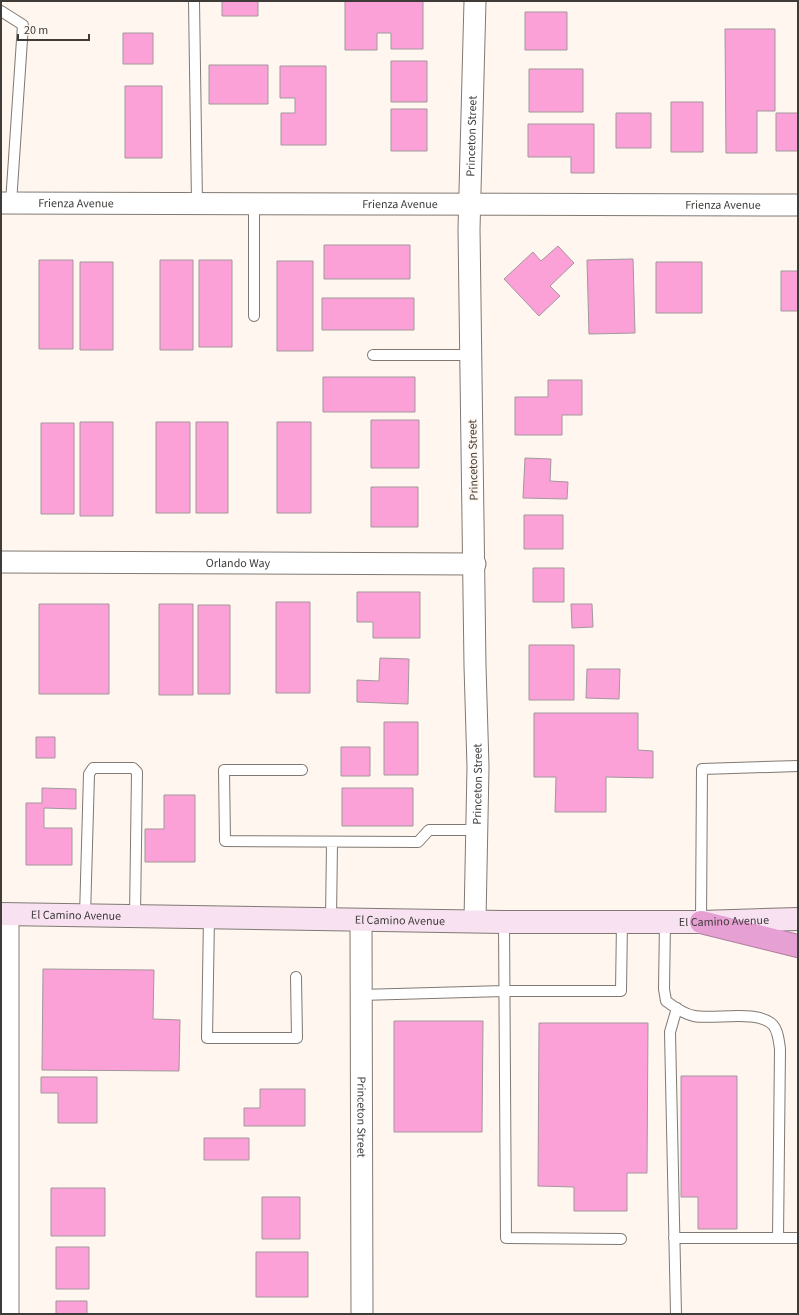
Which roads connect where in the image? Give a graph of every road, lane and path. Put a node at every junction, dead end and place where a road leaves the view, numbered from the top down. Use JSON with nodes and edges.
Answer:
{"nodes":[{"id":1,"x":194,"y":1,"type":"edge"},
{"id":2,"x":475,"y":1,"type":"edge"},
{"id":3,"x":1,"y":11,"type":"edge"},
{"id":4,"x":6,"y":203,"type":"edge"},
{"id":5,"x":197,"y":203,"type":"junction"},
{"id":6,"x":254,"y":203,"type":"junction"},
{"id":7,"x":470,"y":203,"type":"junction"},
{"id":8,"x":798,"y":205,"type":"edge"},
{"id":9,"x":254,"y":316,"type":"dead end"},
{"id":10,"x":373,"y":355,"type":"dead end"},
{"id":11,"x":471,"y":355,"type":"junction"},
{"id":12,"x":1,"y":562,"type":"edge"},
{"id":13,"x":475,"y":564,"type":"junction"},
{"id":14,"x":798,"y":766,"type":"edge"},
{"id":15,"x":302,"y":770,"type":"dead end"},
{"id":16,"x":477,"y":830,"type":"junction"},
{"id":17,"x":332,"y":842,"type":"junction"},
{"id":18,"x":5,"y":914,"type":"edge"},
{"id":19,"x":85,"y":916,"type":"junction"},
{"id":20,"x":135,"y":916,"type":"junction"},
{"id":21,"x":209,"y":917,"type":"junction"},
{"id":22,"x":331,"y":919,"type":"junction"},
{"id":23,"x":798,"y":919,"type":"edge"},
{"id":24,"x":361,"y":920,"type":"junction"},
{"id":25,"x":475,"y":920,"type":"junction"},
{"id":26,"x":504,"y":922,"type":"junction"},
{"id":27,"x":622,"y":922,"type":"junction"},
{"id":28,"x":665,"y":922,"type":"junction"},
{"id":29,"x":701,"y":922,"type":"junction"},
{"id":30,"x":798,"y":946,"type":"edge"},
{"id":31,"x":296,"y":977,"type":"dead end"},
{"id":32,"x":504,"y":991,"type":"junction"},
{"id":33,"x":360,"y":995,"type":"junction"},
{"id":34,"x":676,"y":1008,"type":"junction"},
{"id":35,"x":674,"y":1238,"type":"junction"},
{"id":36,"x":778,"y":1238,"type":"junction"},
{"id":37,"x":798,"y":1238,"type":"edge"},
{"id":38,"x":621,"y":1239,"type":"dead end"},
{"id":39,"x":8,"y":1314,"type":"edge"},
{"id":40,"x":362,"y":1314,"type":"edge"},
{"id":41,"x":676,"y":1314,"type":"edge"}],
"edges":[{"from":1,"to":5,"type":"lane"},
{"from":2,"to":7,"type":"street","name":"Princeton Street"},
{"from":3,"to":4,"type":"lane"},
{"from":4,"to":5,"type":"street","name":"Frienza Avenue"},
{"from":5,"to":6,"type":"street","name":"Frienza Avenue"},
{"from":6,"to":7,"type":"street","name":"Frienza Avenue"},
{"from":6,"to":9,"type":"lane"},
{"from":7,"to":8,"type":"street","name":"Frienza Avenue"},
{"from":7,"to":11,"type":"street","name":"Princeton Street"},
{"from":10,"to":11,"type":"lane"},
{"from":11,"to":13,"type":"street","name":"Princeton Street"},
{"from":12,"to":13,"type":"street","name":"Orlando Way"},
{"from":13,"to":16,"type":"street","name":"Princeton Street"},
{"from":14,"to":29,"type":"lane"},
{"from":15,"to":17,"type":"lane"},
{"from":16,"to":17,"type":"lane"},
{"from":16,"to":25,"type":"street","name":"Princeton Street"},
{"from":17,"to":22,"type":"lane"},
{"from":18,"to":19,"type":"main road","name":"El Camino Avenue"},
{"from":18,"to":39,"type":"street"},
{"from":19,"to":20,"type":"main road","name":"El Camino Avenue"},
{"from":19,"to":20,"type":"lane"},
{"from":20,"to":21,"type":"main road","name":"El Camino Avenue"},
{"from":21,"to":22,"type":"main road","name":"El Camino Avenue"},
{"from":21,"to":31,"type":"lane"},
{"from":22,"to":24,"type":"main road","name":"El Camino Avenue"},
{"from":23,"to":29,"type":"main road","name":"El Camino Avenue"},
{"from":24,"to":25,"type":"main road","name":"El Camino Avenue"},
{"from":24,"to":33,"type":"street","name":"Princeton Street"},
{"from":25,"to":26,"type":"main road","name":"El Camino Avenue"},
{"from":26,"to":27,"type":"main road","name":"El Camino Avenue"},
{"from":26,"to":32,"type":"lane"},
{"from":27,"to":28,"type":"main road","name":"El Camino Avenue"},
{"from":27,"to":32,"type":"lane"},
{"from":28,"to":29,"type":"main road","name":"El Camino Avenue"},
{"from":28,"to":34,"type":"lane"},
{"from":29,"to":30,"type":"highway"},
{"from":32,"to":33,"type":"lane"},
{"from":32,"to":38,"type":"lane"},
{"from":33,"to":40,"type":"street","name":"Princeton Street"},
{"from":34,"to":35,"type":"lane"},
{"from":34,"to":36,"type":"lane"},
{"from":35,"to":36,"type":"lane"},
{"from":35,"to":41,"type":"lane"},
{"from":36,"to":37,"type":"lane"}]}
